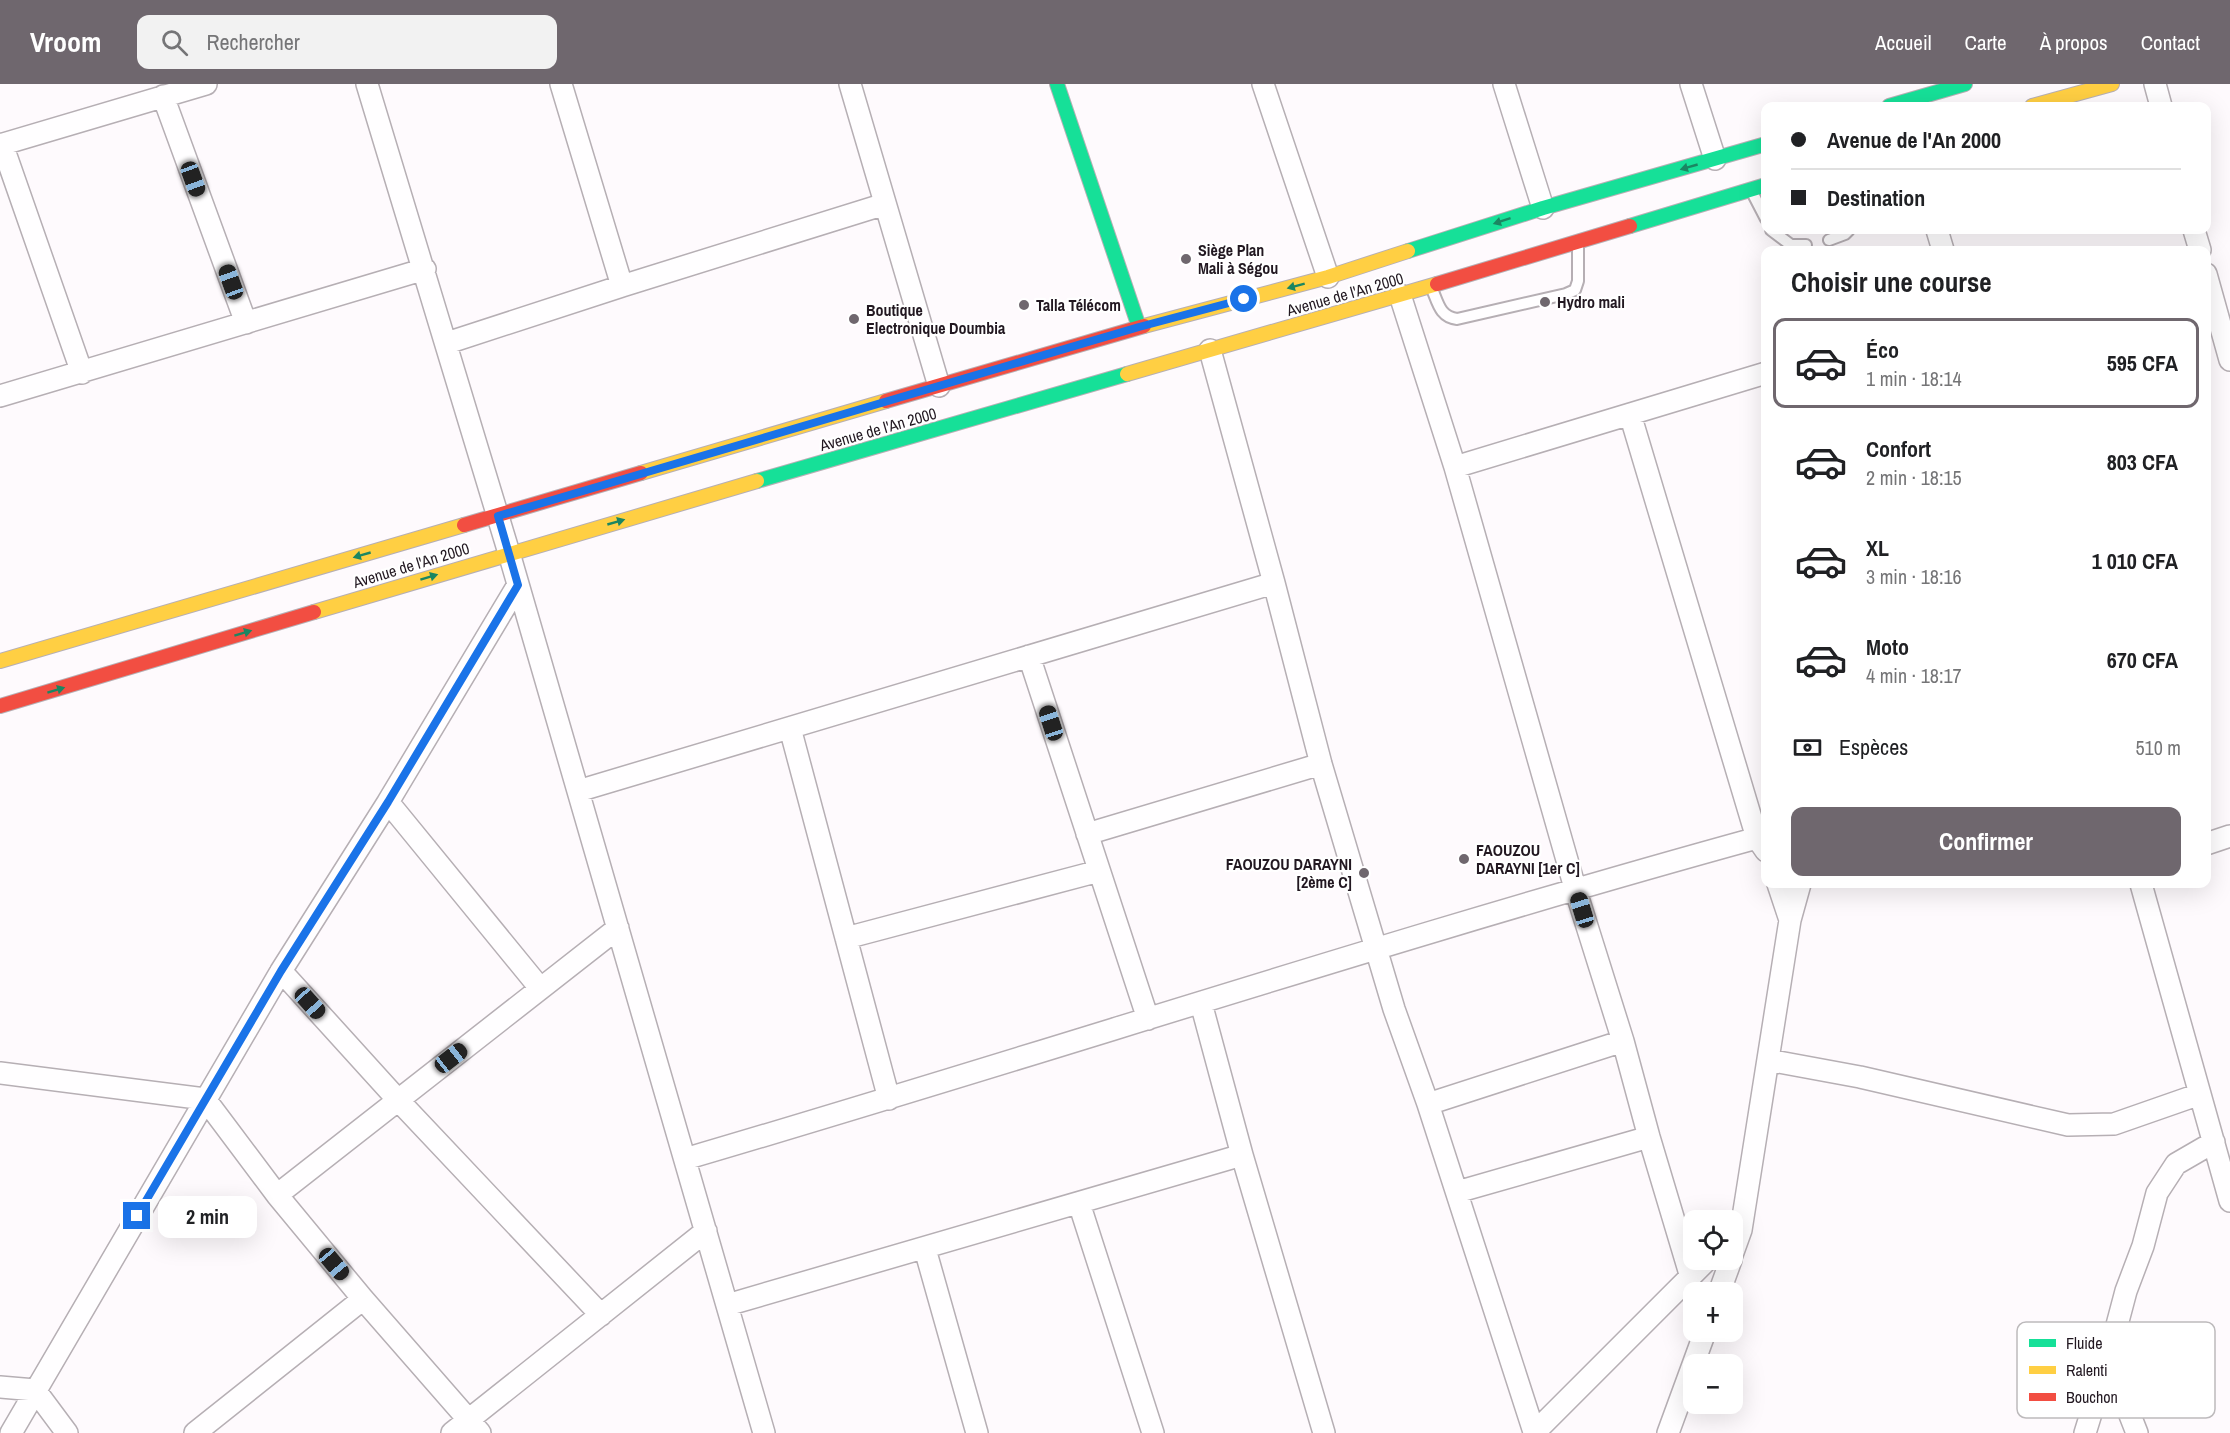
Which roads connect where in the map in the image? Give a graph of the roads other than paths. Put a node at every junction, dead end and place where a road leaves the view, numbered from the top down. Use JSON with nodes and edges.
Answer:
{"nodes":[{"id":1,"x":206,"y":84,"type":"edge"},
{"id":2,"x":368,"y":84,"type":"edge"},
{"id":3,"x":561,"y":84,"type":"edge"},
{"id":4,"x":850,"y":84,"type":"edge"},
{"id":5,"x":1057,"y":84,"type":"edge"},
{"id":6,"x":1263,"y":84,"type":"edge"},
{"id":7,"x":1504,"y":84,"type":"edge"},
{"id":8,"x":1691,"y":84,"type":"edge"},
{"id":9,"x":1965,"y":84,"type":"edge"},
{"id":10,"x":2112,"y":84,"type":"edge"},
{"id":11,"x":2155,"y":84,"type":"edge"},
{"id":12,"x":163,"y":96,"type":"junction"},
{"id":13,"x":1900,"y":100,"type":"edge"},
{"id":14,"x":2047,"y":102,"type":"edge"},
{"id":15,"x":2160,"y":102,"type":"edge"},
{"id":16,"x":1,"y":145,"type":"edge"},
{"id":17,"x":1761,"y":145,"type":"edge"},
{"id":18,"x":1715,"y":159,"type":"junction"},
{"id":19,"x":1761,"y":186,"type":"edge"},
{"id":20,"x":1751,"y":189,"type":"junction"},
{"id":21,"x":885,"y":204,"type":"junction"},
{"id":22,"x":1543,"y":208,"type":"junction"},
{"id":23,"x":1761,"y":209,"type":"edge"},
{"id":24,"x":1777,"y":234,"type":"edge"},
{"id":25,"x":1845,"y":234,"type":"edge"},
{"id":26,"x":1829,"y":240,"type":"dead end"},
{"id":27,"x":1578,"y":241,"type":"junction"},
{"id":28,"x":1806,"y":245,"type":"dead end"},
{"id":29,"x":425,"y":269,"type":"junction"},
{"id":30,"x":1328,"y":277,"type":"junction"},
{"id":31,"x":622,"y":286,"type":"junction"},
{"id":32,"x":1431,"y":286,"type":"junction"},
{"id":33,"x":2211,"y":292,"type":"edge"},
{"id":34,"x":1400,"y":295,"type":"junction"},
{"id":35,"x":246,"y":323,"type":"junction"},
{"id":36,"x":1139,"y":327,"type":"junction"},
{"id":37,"x":447,"y":343,"type":"junction"},
{"id":38,"x":1209,"y":350,"type":"junction"},
{"id":39,"x":2230,"y":360,"type":"edge"},
{"id":40,"x":82,"y":373,"type":"junction"},
{"id":41,"x":1761,"y":375,"type":"edge"},
{"id":42,"x":939,"y":387,"type":"junction"},
{"id":43,"x":0,"y":396,"type":"edge"},
{"id":44,"x":1630,"y":414,"type":"junction"},
{"id":45,"x":1455,"y":467,"type":"junction"},
{"id":46,"x":498,"y":516,"type":"junction"},
{"id":47,"x":509,"y":553,"type":"junction"},
{"id":48,"x":1274,"y":583,"type":"junction"},
{"id":49,"x":518,"y":585,"type":"junction"},
{"id":50,"x":1029,"y":656,"type":"junction"},
{"id":51,"x":0,"y":661,"type":"edge"},
{"id":52,"x":0,"y":706,"type":"edge"},
{"id":53,"x":790,"y":728,"type":"junction"},
{"id":54,"x":1321,"y":764,"type":"junction"},
{"id":55,"x":578,"y":791,"type":"junction"},
{"id":56,"x":388,"y":802,"type":"junction"},
{"id":57,"x":1087,"y":834,"type":"junction"},
{"id":58,"x":2230,"y":836,"type":"edge"},
{"id":59,"x":2211,"y":842,"type":"edge"},
{"id":60,"x":1761,"y":844,"type":"edge"},
{"id":61,"x":1099,"y":871,"type":"junction"},
{"id":62,"x":1575,"y":888,"type":"junction"},
{"id":63,"x":1779,"y":888,"type":"edge"},
{"id":64,"x":1799,"y":888,"type":"edge"},
{"id":65,"x":2142,"y":888,"type":"edge"},
{"id":66,"x":1790,"y":920,"type":"junction"},
{"id":67,"x":618,"y":928,"type":"junction"},
{"id":68,"x":846,"y":938,"type":"junction"},
{"id":69,"x":1376,"y":949,"type":"junction"},
{"id":70,"x":281,"y":971,"type":"junction"},
{"id":71,"x":540,"y":988,"type":"junction"},
{"id":72,"x":1201,"y":1003,"type":"junction"},
{"id":73,"x":1148,"y":1020,"type":"junction"},
{"id":74,"x":1623,"y":1041,"type":"junction"},
{"id":75,"x":1768,"y":1060,"type":"junction"},
{"id":76,"x":0,"y":1073,"type":"edge"},
{"id":77,"x":2200,"y":1094,"type":"junction"},
{"id":78,"x":205,"y":1099,"type":"junction"},
{"id":79,"x":889,"y":1099,"type":"junction"},
{"id":80,"x":398,"y":1100,"type":"junction"},
{"id":81,"x":1428,"y":1104,"type":"junction"},
{"id":82,"x":1649,"y":1137,"type":"junction"},
{"id":83,"x":2214,"y":1142,"type":"junction"},
{"id":84,"x":1242,"y":1155,"type":"junction"},
{"id":85,"x":685,"y":1159,"type":"junction"},
{"id":86,"x":1457,"y":1192,"type":"junction"},
{"id":87,"x":277,"y":1195,"type":"junction"},
{"id":88,"x":2230,"y":1201,"type":"edge"},
{"id":89,"x":1079,"y":1203,"type":"junction"},
{"id":90,"x":1741,"y":1210,"type":"edge"},
{"id":91,"x":706,"y":1231,"type":"junction"},
{"id":92,"x":925,"y":1249,"type":"junction"},
{"id":93,"x":1695,"y":1270,"type":"edge"},
{"id":94,"x":1690,"y":1274,"type":"junction"},
{"id":95,"x":363,"y":1299,"type":"junction"},
{"id":96,"x":727,"y":1305,"type":"junction"},
{"id":97,"x":601,"y":1316,"type":"junction"},
{"id":98,"x":2118,"y":1322,"type":"edge"},
{"id":99,"x":1701,"y":1342,"type":"edge"},
{"id":100,"x":0,"y":1387,"type":"edge"},
{"id":101,"x":35,"y":1390,"type":"junction"},
{"id":102,"x":2090,"y":1418,"type":"edge"},
{"id":103,"x":2131,"y":1418,"type":"edge"},
{"id":104,"x":467,"y":1429,"type":"edge"},
{"id":105,"x":11,"y":1433,"type":"edge"},
{"id":106,"x":67,"y":1433,"type":"edge"},
{"id":107,"x":195,"y":1433,"type":"edge"},
{"id":108,"x":764,"y":1433,"type":"edge"},
{"id":109,"x":977,"y":1433,"type":"edge"},
{"id":110,"x":1154,"y":1433,"type":"edge"},
{"id":111,"x":1324,"y":1433,"type":"edge"},
{"id":112,"x":1535,"y":1433,"type":"edge"},
{"id":113,"x":1668,"y":1433,"type":"edge"},
{"id":114,"x":2085,"y":1433,"type":"edge"},
{"id":115,"x":2137,"y":1433,"type":"edge"}],
"edges":[{"from":1,"to":12,"type":"street"},
{"from":2,"to":29,"type":"street"},
{"from":3,"to":31,"type":"street"},
{"from":4,"to":21,"type":"street"},
{"from":5,"to":36,"type":"main road"},
{"from":6,"to":30,"type":"street"},
{"from":7,"to":22,"type":"street"},
{"from":8,"to":18,"type":"street"},
{"from":9,"to":13,"type":"main road"},
{"from":10,"to":14,"type":"main road"},
{"from":11,"to":15,"type":"street"},
{"from":12,"to":16,"type":"street"},
{"from":12,"to":35,"type":"street"},
{"from":16,"to":40,"type":"street"},
{"from":17,"to":18,"type":"main road","name":"Avenue de l'An 2000"},
{"from":18,"to":22,"type":"main road","name":"Avenue de l'An 2000","one_way":true},
{"from":19,"to":20,"type":"main road","name":"Avenue de l'An 2000"},
{"from":20,"to":23,"type":"lane"},
{"from":20,"to":27,"type":"main road","name":"Avenue de l'An 2000"},
{"from":21,"to":31,"type":"street"},
{"from":21,"to":42,"type":"street"},
{"from":22,"to":30,"type":"main road","name":"Avenue de l'An 2000","one_way":true},
{"from":24,"to":28,"type":"lane"},
{"from":25,"to":26,"type":"lane"},
{"from":27,"to":32,"type":"main road","name":"Avenue de l'An 2000"},
{"from":27,"to":32,"type":"lane"},
{"from":29,"to":35,"type":"street"},
{"from":29,"to":37,"type":"street"},
{"from":30,"to":36,"type":"main road","name":"Avenue de l'An 2000","one_way":true},
{"from":31,"to":37,"type":"street"},
{"from":32,"to":34,"type":"main road","name":"Avenue de l'An 2000"},
{"from":33,"to":39,"type":"street"},
{"from":34,"to":38,"type":"main road","name":"Avenue de l'An 2000"},
{"from":34,"to":45,"type":"street"},
{"from":35,"to":40,"type":"street"},
{"from":36,"to":42,"type":"main road","name":"Avenue de l'An 2000"},
{"from":37,"to":46,"type":"street"},
{"from":47,"to":38,"type":"main road","name":"Avenue de l'An 2000","one_way":true},
{"from":38,"to":48,"type":"street"},
{"from":40,"to":43,"type":"street"},
{"from":41,"to":44,"type":"street"},
{"from":42,"to":46,"type":"main road","name":"Avenue de l'An 2000"},
{"from":44,"to":45,"type":"street"},
{"from":44,"to":60,"type":"street"},
{"from":45,"to":62,"type":"street"},
{"from":46,"to":47,"type":"street"},
{"from":46,"to":51,"type":"main road","name":"Avenue de l'An 2000","one_way":true},
{"from":47,"to":49,"type":"street"},
{"from":52,"to":47,"type":"main road","name":"Avenue de l'An 2000","one_way":true},
{"from":48,"to":50,"type":"street"},
{"from":48,"to":54,"type":"street"},
{"from":49,"to":55,"type":"street"},
{"from":49,"to":56,"type":"street"},
{"from":50,"to":53,"type":"street"},
{"from":50,"to":57,"type":"street"},
{"from":53,"to":55,"type":"street"},
{"from":53,"to":68,"type":"street"},
{"from":54,"to":57,"type":"street"},
{"from":54,"to":69,"type":"street"},
{"from":55,"to":67,"type":"street"},
{"from":56,"to":70,"type":"street"},
{"from":56,"to":71,"type":"street"},
{"from":57,"to":61,"type":"street"},
{"from":58,"to":59,"type":"street"},
{"from":60,"to":62,"type":"street"},
{"from":61,"to":68,"type":"street"},
{"from":61,"to":73,"type":"street"},
{"from":62,"to":69,"type":"street"},
{"from":62,"to":74,"type":"street"},
{"from":63,"to":66,"type":"street"},
{"from":64,"to":66,"type":"street"},
{"from":65,"to":77,"type":"street"},
{"from":66,"to":75,"type":"street"},
{"from":67,"to":71,"type":"street"},
{"from":67,"to":85,"type":"street"},
{"from":68,"to":79,"type":"street"},
{"from":69,"to":72,"type":"street"},
{"from":69,"to":81,"type":"street"},
{"from":70,"to":78,"type":"street"},
{"from":70,"to":80,"type":"street"},
{"from":71,"to":80,"type":"street"},
{"from":72,"to":73,"type":"street"},
{"from":72,"to":84,"type":"street"},
{"from":73,"to":79,"type":"street"},
{"from":74,"to":81,"type":"street"},
{"from":74,"to":82,"type":"street"},
{"from":75,"to":77,"type":"street"},
{"from":75,"to":90,"type":"street"},
{"from":76,"to":78,"type":"street"},
{"from":77,"to":83,"type":"street"},
{"from":78,"to":87,"type":"street"},
{"from":78,"to":101,"type":"street"},
{"from":79,"to":85,"type":"street"},
{"from":80,"to":87,"type":"street"},
{"from":80,"to":97,"type":"street"},
{"from":81,"to":86,"type":"street"},
{"from":82,"to":86,"type":"street"},
{"from":82,"to":94,"type":"street"},
{"from":83,"to":88,"type":"street"},
{"from":83,"to":98,"type":"street"},
{"from":84,"to":89,"type":"street"},
{"from":84,"to":111,"type":"street"},
{"from":85,"to":91,"type":"street"},
{"from":86,"to":112,"type":"street"},
{"from":87,"to":95,"type":"street"},
{"from":89,"to":92,"type":"street"},
{"from":89,"to":110,"type":"street"},
{"from":91,"to":96,"type":"street"},
{"from":91,"to":97,"type":"street"},
{"from":92,"to":96,"type":"street"},
{"from":92,"to":109,"type":"street"},
{"from":93,"to":94,"type":"street"},
{"from":94,"to":112,"type":"street"},
{"from":95,"to":104,"type":"street"},
{"from":95,"to":107,"type":"street"},
{"from":96,"to":108,"type":"street"},
{"from":97,"to":104,"type":"street"},
{"from":99,"to":113,"type":"street"},
{"from":100,"to":101,"type":"street"},
{"from":101,"to":105,"type":"street"},
{"from":101,"to":106,"type":"street"},
{"from":102,"to":114,"type":"street"},
{"from":103,"to":115,"type":"street"}]}
